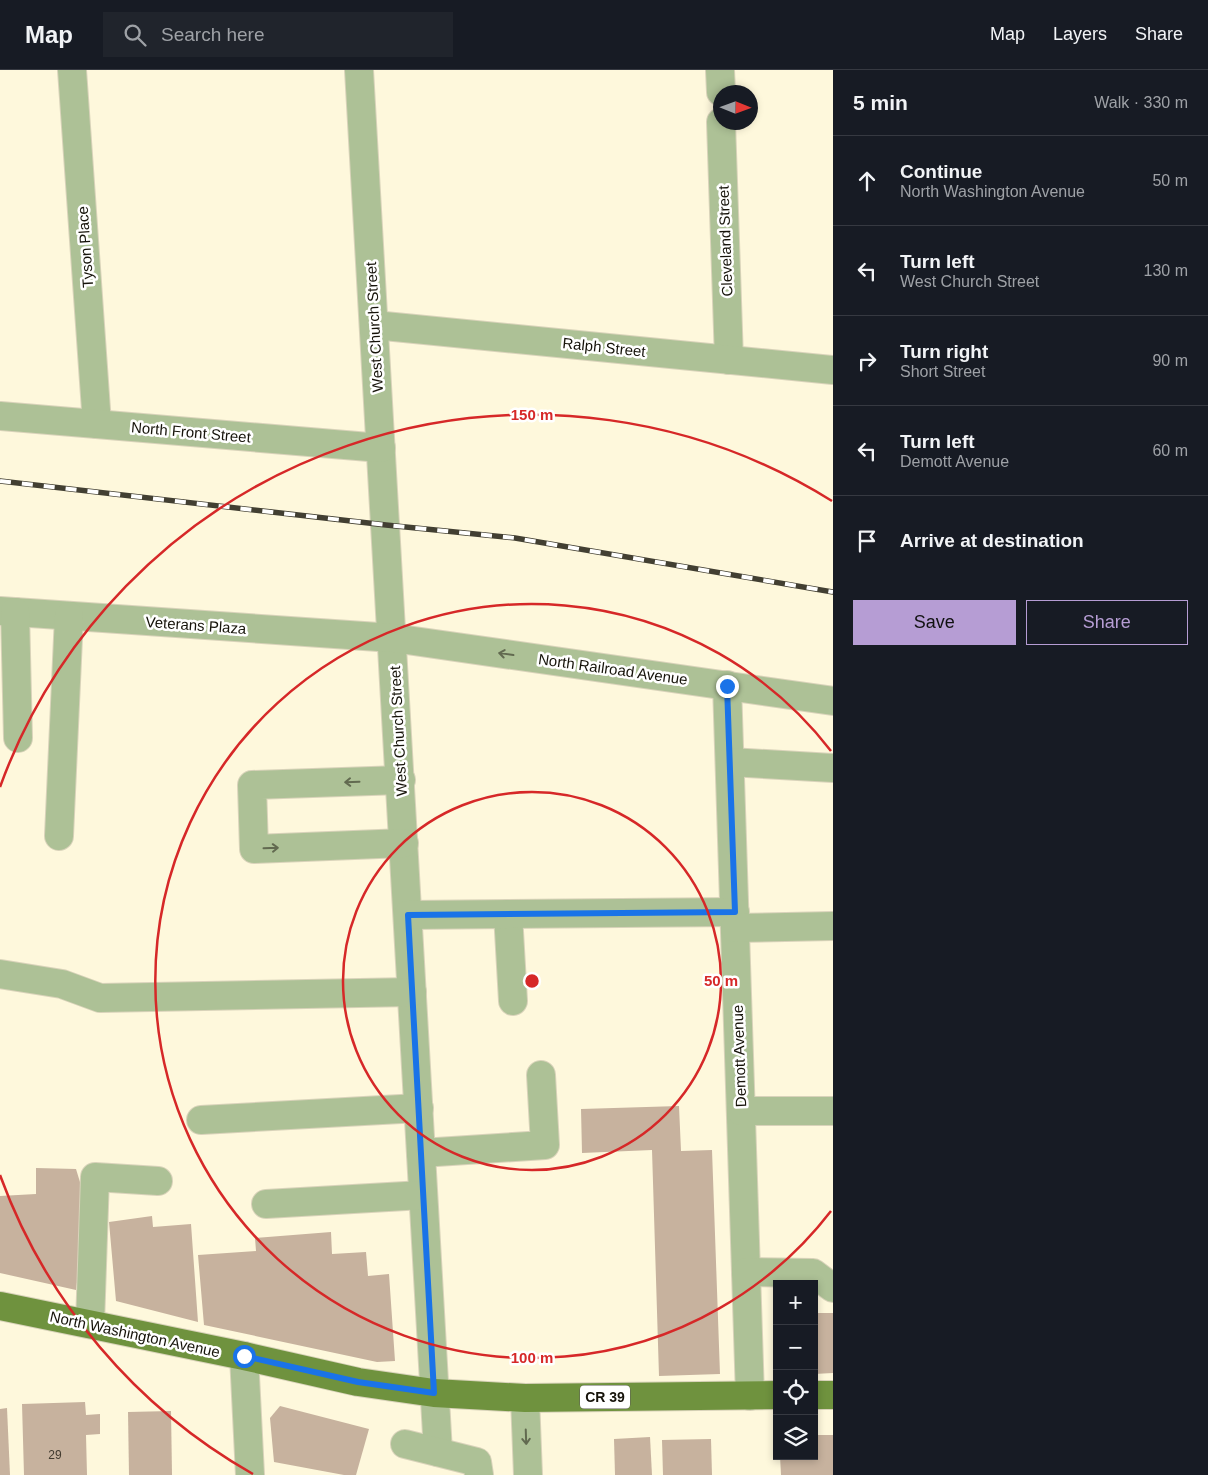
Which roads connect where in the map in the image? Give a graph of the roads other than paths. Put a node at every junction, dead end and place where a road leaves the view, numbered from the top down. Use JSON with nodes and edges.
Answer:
{"nodes":[{"id":1,"x":72,"y":70,"type":"edge"},
{"id":2,"x":359,"y":70,"type":"edge"},
{"id":3,"x":720,"y":70,"type":"edge"},
{"id":4,"x":720,"y":85,"type":"edge"},
{"id":5,"x":722,"y":130,"type":"edge"},
{"id":6,"x":374,"y":325,"type":"junction"},
{"id":7,"x":729,"y":360,"type":"junction"},
{"id":8,"x":833,"y":370,"type":"edge"},
{"id":9,"x":0,"y":416,"type":"edge"},
{"id":10,"x":97,"y":424,"type":"junction"},
{"id":11,"x":381,"y":448,"type":"junction"},
{"id":12,"x":7,"y":612,"type":"edge"},
{"id":13,"x":69,"y":616,"type":"junction"},
{"id":14,"x":393,"y":638,"type":"junction"},
{"id":15,"x":727,"y":686,"type":"junction"},
{"id":16,"x":833,"y":702,"type":"edge"},
{"id":17,"x":18,"y":738,"type":"dead end"},
{"id":18,"x":730,"y":762,"type":"junction"},
{"id":19,"x":833,"y":768,"type":"edge"},
{"id":20,"x":401,"y":780,"type":"junction"},
{"id":21,"x":59,"y":836,"type":"dead end"},
{"id":22,"x":404,"y":843,"type":"junction"},
{"id":23,"x":508,"y":914,"type":"junction"},
{"id":24,"x":408,"y":915,"type":"junction"},
{"id":25,"x":735,"y":920,"type":"junction"},
{"id":26,"x":833,"y":926,"type":"edge"},
{"id":27,"x":0,"y":974,"type":"edge"},
{"id":28,"x":412,"y":992,"type":"junction"},
{"id":29,"x":513,"y":1001,"type":"dead end"},
{"id":30,"x":541,"y":1075,"type":"dead end"},
{"id":31,"x":419,"y":1108,"type":"junction"},
{"id":32,"x":741,"y":1111,"type":"junction"},
{"id":33,"x":833,"y":1111,"type":"edge"},
{"id":34,"x":201,"y":1120,"type":"dead end"},
{"id":35,"x":421,"y":1153,"type":"junction"},
{"id":36,"x":158,"y":1181,"type":"dead end"},
{"id":37,"x":423,"y":1195,"type":"junction"},
{"id":38,"x":266,"y":1204,"type":"dead end"},
{"id":39,"x":746,"y":1272,"type":"junction"},
{"id":40,"x":833,"y":1288,"type":"edge"},
{"id":41,"x":0,"y":1306,"type":"edge"},
{"id":42,"x":90,"y":1324,"type":"junction"},
{"id":43,"x":244,"y":1356,"type":"junction"},
{"id":44,"x":434,"y":1393,"type":"junction"},
{"id":45,"x":773,"y":1395,"type":"edge"},
{"id":46,"x":818,"y":1395,"type":"edge"},
{"id":47,"x":833,"y":1395,"type":"edge"},
{"id":48,"x":750,"y":1396,"type":"junction"},
{"id":49,"x":525,"y":1398,"type":"junction"},
{"id":50,"x":405,"y":1444,"type":"dead end"},
{"id":51,"x":438,"y":1452,"type":"junction"},
{"id":52,"x":250,"y":1475,"type":"edge"},
{"id":53,"x":479,"y":1475,"type":"edge"},
{"id":54,"x":528,"y":1475,"type":"edge"}],
"edges":[{"from":1,"to":10,"type":"street","name":"Tyson Place"},
{"from":2,"to":6,"type":"street","name":"West Church Street"},
{"from":3,"to":4,"type":"street"},
{"from":5,"to":7,"type":"street","name":"Cleveland Street"},
{"from":6,"to":7,"type":"street","name":"Ralph Street"},
{"from":6,"to":11,"type":"street","name":"West Church Street"},
{"from":7,"to":8,"type":"street","name":"Ralph Street"},
{"from":9,"to":10,"type":"street","name":"North Front Street"},
{"from":10,"to":11,"type":"street","name":"North Front Street"},
{"from":11,"to":14,"type":"street","name":"West Church Street"},
{"from":12,"to":13,"type":"street","name":"Veterans Plaza"},
{"from":12,"to":17,"type":"street"},
{"from":13,"to":14,"type":"street","name":"Veterans Plaza"},
{"from":13,"to":21,"type":"street"},
{"from":15,"to":14,"type":"street","name":"North Railroad Avenue","one_way":true},
{"from":14,"to":20,"type":"street","name":"West Church Street"},
{"from":15,"to":16,"type":"street","name":"North Railroad Avenue"},
{"from":15,"to":18,"type":"street","name":"Demott Avenue"},
{"from":18,"to":19,"type":"street"},
{"from":18,"to":25,"type":"street","name":"Demott Avenue"},
{"from":20,"to":22,"type":"street","name":"West Church Street"},
{"from":20,"to":22,"type":"street","one_way":true},
{"from":22,"to":24,"type":"street","name":"West Church Street"},
{"from":23,"to":24,"type":"street"},
{"from":23,"to":25,"type":"street"},
{"from":23,"to":29,"type":"street"},
{"from":24,"to":28,"type":"street","name":"West Church Street"},
{"from":25,"to":26,"type":"street"},
{"from":25,"to":32,"type":"street","name":"Demott Avenue"},
{"from":27,"to":28,"type":"street"},
{"from":28,"to":31,"type":"street","name":"West Church Street"},
{"from":30,"to":35,"type":"street"},
{"from":31,"to":34,"type":"street"},
{"from":31,"to":35,"type":"street","name":"West Church Street"},
{"from":32,"to":33,"type":"street"},
{"from":32,"to":39,"type":"street","name":"Demott Avenue"},
{"from":35,"to":37,"type":"street","name":"West Church Street"},
{"from":36,"to":42,"type":"street"},
{"from":37,"to":38,"type":"street"},
{"from":37,"to":44,"type":"street","name":"West Church Street"},
{"from":39,"to":40,"type":"street"},
{"from":39,"to":48,"type":"street","name":"Demott Avenue"},
{"from":41,"to":42,"type":"main road","name":"North Washington Avenue","number":"CR 39"},
{"from":42,"to":43,"type":"main road","name":"North Washington Avenue","number":"CR 39"},
{"from":43,"to":44,"type":"main road","name":"North Washington Avenue","number":"CR 39"},
{"from":43,"to":52,"type":"street"},
{"from":44,"to":49,"type":"main road","name":"North Washington Avenue","number":"CR 39"},
{"from":44,"to":51,"type":"street","name":"West Church Street"},
{"from":45,"to":48,"type":"main road","name":"North Washington Avenue","number":"CR 39"},
{"from":46,"to":47,"type":"main road"},
{"from":48,"to":49,"type":"main road","name":"North Washington Avenue","number":"CR 39"},
{"from":49,"to":54,"type":"street","one_way":true},
{"from":50,"to":51,"type":"street"},
{"from":51,"to":53,"type":"street"}]}
